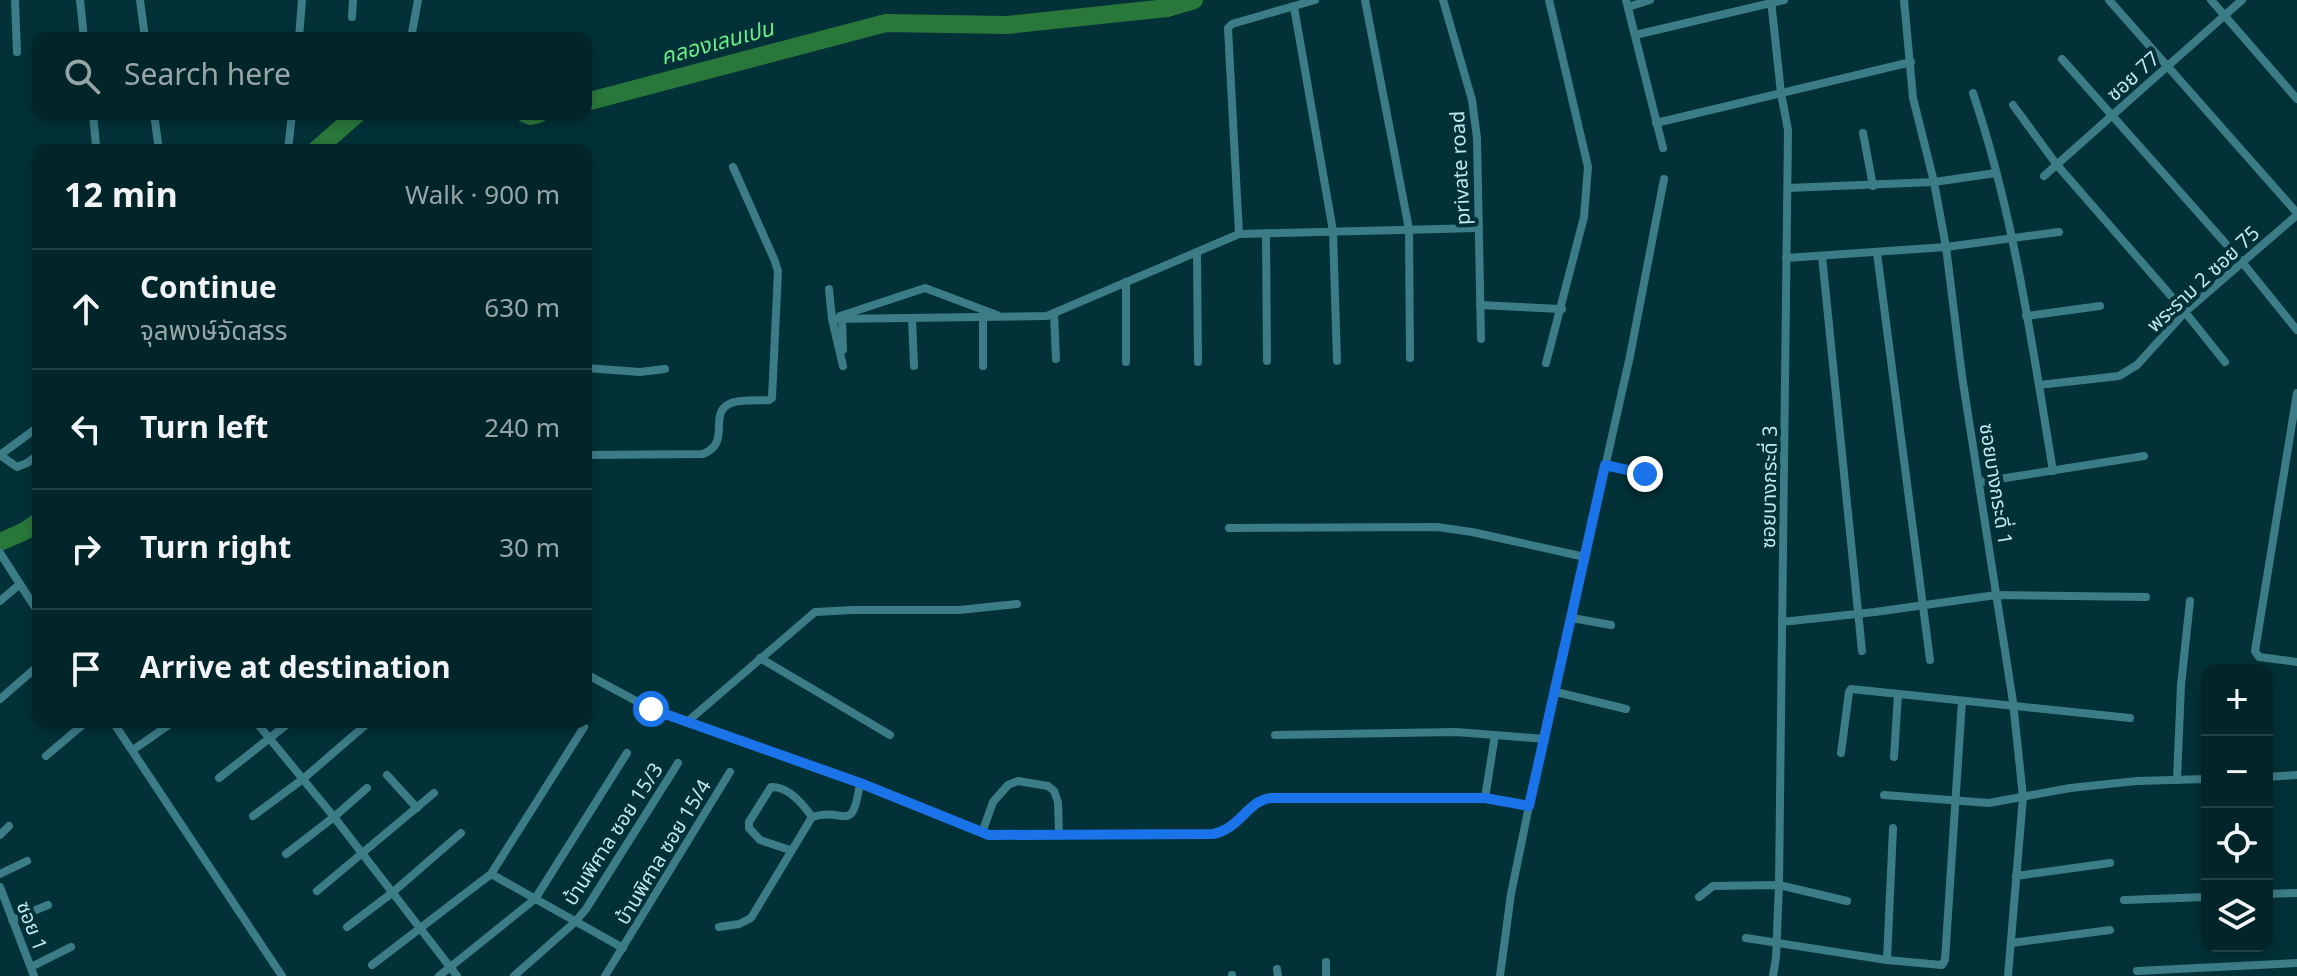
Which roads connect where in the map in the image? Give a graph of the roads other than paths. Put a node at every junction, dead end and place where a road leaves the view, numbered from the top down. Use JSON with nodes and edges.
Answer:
{"nodes":[{"id":1,"x":15,"y":0,"type":"edge"},
{"id":2,"x":80,"y":0,"type":"edge"},
{"id":3,"x":140,"y":0,"type":"edge"},
{"id":4,"x":302,"y":0,"type":"edge"},
{"id":5,"x":353,"y":0,"type":"edge"},
{"id":6,"x":418,"y":0,"type":"edge"},
{"id":7,"x":1315,"y":0,"type":"edge"},
{"id":8,"x":1365,"y":0,"type":"edge"},
{"id":9,"x":1443,"y":0,"type":"edge"},
{"id":10,"x":1549,"y":0,"type":"edge"},
{"id":11,"x":1650,"y":0,"type":"edge"},
{"id":12,"x":1784,"y":0,"type":"edge"},
{"id":13,"x":1904,"y":0,"type":"edge"},
{"id":14,"x":2109,"y":0,"type":"edge"},
{"id":15,"x":2211,"y":0,"type":"edge"},
{"id":16,"x":2242,"y":0,"type":"edge"},
{"id":17,"x":1771,"y":2,"type":"edge"},
{"id":18,"x":1627,"y":4,"type":"edge"},
{"id":19,"x":1294,"y":7,"type":"junction"},
{"id":20,"x":2225,"y":15,"type":"junction"},
{"id":21,"x":352,"y":17,"type":"dead end"},
{"id":22,"x":83,"y":32,"type":"edge"},
{"id":23,"x":144,"y":32,"type":"edge"},
{"id":24,"x":299,"y":32,"type":"edge"},
{"id":25,"x":412,"y":32,"type":"edge"},
{"id":26,"x":1635,"y":35,"type":"junction"},
{"id":27,"x":17,"y":52,"type":"dead end"},
{"id":28,"x":2062,"y":59,"type":"dead end"},
{"id":29,"x":1911,"y":62,"type":"junction"},
{"id":30,"x":2168,"y":66,"type":"junction"},
{"id":31,"x":1781,"y":93,"type":"junction"},
{"id":32,"x":1973,"y":93,"type":"dead end"},
{"id":33,"x":2297,"y":99,"type":"edge"},
{"id":34,"x":2013,"y":105,"type":"dead end"},
{"id":35,"x":2111,"y":116,"type":"junction"},
{"id":36,"x":94,"y":120,"type":"edge"},
{"id":37,"x":155,"y":120,"type":"edge"},
{"id":38,"x":291,"y":120,"type":"edge"},
{"id":39,"x":1656,"y":123,"type":"junction"},
{"id":40,"x":1863,"y":133,"type":"dead end"},
{"id":41,"x":96,"y":144,"type":"edge"},
{"id":42,"x":158,"y":144,"type":"edge"},
{"id":43,"x":289,"y":144,"type":"edge"},
{"id":44,"x":1663,"y":148,"type":"dead end"},
{"id":45,"x":2057,"y":165,"type":"junction"},
{"id":46,"x":733,"y":167,"type":"dead end"},
{"id":47,"x":1996,"y":173,"type":"junction"},
{"id":48,"x":2044,"y":176,"type":"dead end"},
{"id":49,"x":1664,"y":179,"type":"dead end"},
{"id":50,"x":1934,"y":182,"type":"junction"},
{"id":51,"x":1873,"y":186,"type":"junction"},
{"id":52,"x":1788,"y":188,"type":"junction"},
{"id":53,"x":2297,"y":214,"type":"edge"},
{"id":54,"x":1479,"y":228,"type":"junction"},
{"id":55,"x":1409,"y":229,"type":"junction"},
{"id":56,"x":1333,"y":231,"type":"junction"},
{"id":57,"x":2059,"y":232,"type":"dead end"},
{"id":58,"x":1266,"y":233,"type":"junction"},
{"id":59,"x":1239,"y":234,"type":"junction"},
{"id":60,"x":2012,"y":239,"type":"junction"},
{"id":61,"x":1946,"y":247,"type":"junction"},
{"id":62,"x":1197,"y":252,"type":"junction"},
{"id":63,"x":1877,"y":253,"type":"junction"},
{"id":64,"x":1822,"y":256,"type":"junction"},
{"id":65,"x":1786,"y":258,"type":"junction"},
{"id":66,"x":2242,"y":262,"type":"junction"},
{"id":67,"x":1126,"y":282,"type":"junction"},
{"id":68,"x":829,"y":289,"type":"dead end"},
{"id":69,"x":1480,"y":305,"type":"junction"},
{"id":70,"x":2100,"y":306,"type":"dead end"},
{"id":71,"x":1562,"y":309,"type":"junction"},
{"id":72,"x":2185,"y":312,"type":"junction"},
{"id":73,"x":1054,"y":313,"type":"junction"},
{"id":74,"x":2026,"y":316,"type":"junction"},
{"id":75,"x":983,"y":317,"type":"junction"},
{"id":76,"x":1001,"y":317,"type":"junction"},
{"id":77,"x":912,"y":318,"type":"junction"},
{"id":78,"x":837,"y":319,"type":"junction"},
{"id":79,"x":2297,"y":330,"type":"edge"},
{"id":80,"x":1481,"y":339,"type":"dead end"},
{"id":81,"x":1410,"y":358,"type":"dead end"},
{"id":82,"x":1056,"y":359,"type":"dead end"},
{"id":83,"x":1267,"y":361,"type":"dead end"},
{"id":84,"x":1337,"y":361,"type":"dead end"},
{"id":85,"x":1126,"y":362,"type":"dead end"},
{"id":86,"x":1198,"y":362,"type":"dead end"},
{"id":87,"x":2225,"y":362,"type":"dead end"},
{"id":88,"x":1546,"y":363,"type":"dead end"},
{"id":89,"x":914,"y":366,"type":"dead end"},
{"id":90,"x":983,"y":366,"type":"dead end"},
{"id":91,"x":592,"y":368,"type":"edge"},
{"id":92,"x":665,"y":369,"type":"dead end"},
{"id":93,"x":2039,"y":385,"type":"junction"},
{"id":94,"x":2297,"y":393,"type":"edge"},
{"id":95,"x":32,"y":431,"type":"edge"},
{"id":96,"x":0,"y":455,"type":"edge"},
{"id":97,"x":592,"y":455,"type":"edge"},
{"id":98,"x":2144,"y":456,"type":"dead end"},
{"id":99,"x":32,"y":459,"type":"edge"},
{"id":100,"x":1605,"y":465,"type":"junction"},
{"id":101,"x":2053,"y":471,"type":"junction"},
{"id":102,"x":1645,"y":474,"type":"dead end"},
{"id":103,"x":1980,"y":482,"type":"junction"},
{"id":104,"x":1229,"y":528,"type":"dead end"},
{"id":105,"x":0,"y":553,"type":"edge"},
{"id":106,"x":1585,"y":557,"type":"junction"},
{"id":107,"x":20,"y":584,"type":"junction"},
{"id":108,"x":1996,"y":595,"type":"junction"},
{"id":109,"x":2146,"y":597,"type":"dead end"},
{"id":110,"x":0,"y":601,"type":"edge"},
{"id":111,"x":2190,"y":601,"type":"dead end"},
{"id":112,"x":32,"y":603,"type":"edge"},
{"id":113,"x":1017,"y":604,"type":"dead end"},
{"id":114,"x":1923,"y":606,"type":"junction"},
{"id":115,"x":1858,"y":614,"type":"junction"},
{"id":116,"x":1572,"y":618,"type":"junction"},
{"id":117,"x":1782,"y":622,"type":"junction"},
{"id":118,"x":1611,"y":625,"type":"dead end"},
{"id":119,"x":1862,"y":651,"type":"dead end"},
{"id":120,"x":760,"y":658,"type":"junction"},
{"id":121,"x":1930,"y":660,"type":"dead end"},
{"id":122,"x":2297,"y":662,"type":"edge"},
{"id":123,"x":32,"y":671,"type":"edge"},
{"id":124,"x":592,"y":677,"type":"edge"},
{"id":125,"x":1556,"y":692,"type":"junction"},
{"id":126,"x":1898,"y":694,"type":"junction"},
{"id":127,"x":0,"y":699,"type":"edge"},
{"id":128,"x":1962,"y":701,"type":"junction"},
{"id":129,"x":2013,"y":706,"type":"junction"},
{"id":130,"x":1626,"y":709,"type":"dead end"},
{"id":131,"x":2130,"y":718,"type":"dead end"},
{"id":132,"x":687,"y":722,"type":"junction"},
{"id":133,"x":79,"y":728,"type":"edge"},
{"id":134,"x":117,"y":728,"type":"edge"},
{"id":135,"x":164,"y":728,"type":"edge"},
{"id":136,"x":262,"y":728,"type":"edge"},
{"id":137,"x":283,"y":728,"type":"edge"},
{"id":138,"x":362,"y":728,"type":"edge"},
{"id":139,"x":583,"y":728,"type":"edge"},
{"id":140,"x":890,"y":735,"type":"dead end"},
{"id":141,"x":1275,"y":735,"type":"dead end"},
{"id":142,"x":1495,"y":735,"type":"junction"},
{"id":143,"x":271,"y":738,"type":"junction"},
{"id":144,"x":1545,"y":739,"type":"junction"},
{"id":145,"x":133,"y":750,"type":"junction"},
{"id":146,"x":627,"y":753,"type":"dead end"},
{"id":147,"x":1841,"y":753,"type":"dead end"},
{"id":148,"x":46,"y":756,"type":"dead end"},
{"id":149,"x":1894,"y":757,"type":"dead end"},
{"id":150,"x":678,"y":763,"type":"dead end"},
{"id":151,"x":730,"y":772,"type":"dead end"},
{"id":152,"x":387,"y":775,"type":"dead end"},
{"id":153,"x":2297,"y":775,"type":"edge"},
{"id":154,"x":2273,"y":777,"type":"edge"},
{"id":155,"x":219,"y":778,"type":"dead end"},
{"id":156,"x":303,"y":779,"type":"junction"},
{"id":157,"x":2201,"y":779,"type":"edge"},
{"id":158,"x":2177,"y":780,"type":"junction"},
{"id":159,"x":860,"y":783,"type":"junction"},
{"id":160,"x":367,"y":788,"type":"dead end"},
{"id":161,"x":434,"y":793,"type":"dead end"},
{"id":162,"x":1884,"y":795,"type":"dead end"},
{"id":163,"x":2023,"y":797,"type":"junction"},
{"id":164,"x":1485,"y":798,"type":"junction"},
{"id":165,"x":1956,"y":800,"type":"junction"},
{"id":166,"x":1529,"y":806,"type":"junction"},
{"id":167,"x":417,"y":808,"type":"junction"},
{"id":168,"x":253,"y":816,"type":"dead end"},
{"id":169,"x":334,"y":817,"type":"junction"},
{"id":170,"x":812,"y":817,"type":"junction"},
{"id":171,"x":9,"y":826,"type":"dead end"},
{"id":172,"x":1893,"y":828,"type":"dead end"},
{"id":173,"x":461,"y":833,"type":"dead end"},
{"id":174,"x":982,"y":833,"type":"junction"},
{"id":175,"x":0,"y":835,"type":"edge"},
{"id":176,"x":1059,"y":835,"type":"junction"},
{"id":177,"x":790,"y":850,"type":"junction"},
{"id":178,"x":361,"y":853,"type":"junction"},
{"id":179,"x":286,"y":854,"type":"dead end"},
{"id":180,"x":27,"y":861,"type":"dead end"},
{"id":181,"x":2110,"y":863,"type":"dead end"},
{"id":182,"x":0,"y":874,"type":"edge"},
{"id":183,"x":491,"y":874,"type":"junction"},
{"id":184,"x":2016,"y":876,"type":"junction"},
{"id":185,"x":1779,"y":885,"type":"junction"},
{"id":186,"x":0,"y":887,"type":"edge"},
{"id":187,"x":317,"y":891,"type":"dead end"},
{"id":188,"x":392,"y":893,"type":"junction"},
{"id":189,"x":2297,"y":893,"type":"edge"},
{"id":190,"x":2273,"y":894,"type":"edge"},
{"id":191,"x":1699,"y":897,"type":"dead end"},
{"id":192,"x":2201,"y":897,"type":"edge"},
{"id":193,"x":535,"y":899,"type":"junction"},
{"id":194,"x":2124,"y":900,"type":"dead end"},
{"id":195,"x":1847,"y":901,"type":"dead end"},
{"id":196,"x":48,"y":905,"type":"dead end"},
{"id":197,"x":12,"y":920,"type":"junction"},
{"id":198,"x":575,"y":922,"type":"junction"},
{"id":199,"x":347,"y":927,"type":"dead end"},
{"id":200,"x":719,"y":927,"type":"dead end"},
{"id":201,"x":420,"y":930,"type":"junction"},
{"id":202,"x":2110,"y":930,"type":"dead end"},
{"id":203,"x":1746,"y":938,"type":"dead end"},
{"id":204,"x":1777,"y":943,"type":"junction"},
{"id":205,"x":2011,"y":943,"type":"junction"},
{"id":206,"x":71,"y":947,"type":"dead end"},
{"id":207,"x":623,"y":948,"type":"junction"},
{"id":208,"x":1887,"y":960,"type":"junction"},
{"id":209,"x":1326,"y":962,"type":"dead end"},
{"id":210,"x":2297,"y":963,"type":"edge"},
{"id":211,"x":372,"y":965,"type":"dead end"},
{"id":212,"x":450,"y":967,"type":"junction"},
{"id":213,"x":2137,"y":971,"type":"dead end"},
{"id":214,"x":32,"y":972,"type":"edge"},
{"id":215,"x":282,"y":976,"type":"edge"},
{"id":216,"x":439,"y":976,"type":"edge"},
{"id":217,"x":457,"y":976,"type":"edge"},
{"id":218,"x":514,"y":976,"type":"edge"},
{"id":219,"x":605,"y":976,"type":"edge"},
{"id":220,"x":1326,"y":976,"type":"edge"},
{"id":221,"x":1500,"y":976,"type":"edge"},
{"id":222,"x":1773,"y":976,"type":"edge"},
{"id":223,"x":2008,"y":976,"type":"edge"}],
"edges":[{"from":1,"to":27,"type":"street"},
{"from":2,"to":22,"type":"street"},
{"from":3,"to":23,"type":"street"},
{"from":4,"to":24,"type":"street"},
{"from":5,"to":21,"type":"street"},
{"from":6,"to":25,"type":"street"},
{"from":7,"to":19,"type":"street"},
{"from":8,"to":55,"type":"street"},
{"from":9,"to":54,"type":"street","name":"private road"},
{"from":10,"to":71,"type":"street"},
{"from":11,"to":18,"type":"street"},
{"from":12,"to":17,"type":"street"},
{"from":13,"to":29,"type":"street","name":"ซอยบางกระดี่ 1"},
{"from":14,"to":30,"type":"street"},
{"from":15,"to":20,"type":"street"},
{"from":16,"to":20,"type":"street","name":"ซอย 77"},
{"from":17,"to":26,"type":"street"},
{"from":17,"to":31,"type":"street","name":"ซอยบางกระดี่ 3"},
{"from":18,"to":26,"type":"street"},
{"from":19,"to":56,"type":"street"},
{"from":19,"to":59,"type":"street"},
{"from":20,"to":30,"type":"street","name":"ซอย 77"},
{"from":20,"to":33,"type":"street"},
{"from":26,"to":39,"type":"street"},
{"from":28,"to":35,"type":"street"},
{"from":29,"to":31,"type":"street"},
{"from":29,"to":50,"type":"street","name":"ซอยบางกระดี่ 1"},
{"from":30,"to":35,"type":"street","name":"ซอย 77"},
{"from":30,"to":53,"type":"street"},
{"from":31,"to":39,"type":"street"},
{"from":31,"to":52,"type":"street","name":"ซอยบางกระดี่ 3"},
{"from":32,"to":47,"type":"street"},
{"from":34,"to":45,"type":"street"},
{"from":35,"to":45,"type":"street","name":"ซอย 77"},
{"from":35,"to":66,"type":"street"},
{"from":36,"to":41,"type":"street"},
{"from":37,"to":42,"type":"street"},
{"from":38,"to":43,"type":"street"},
{"from":39,"to":44,"type":"street"},
{"from":40,"to":51,"type":"street"},
{"from":45,"to":48,"type":"street","name":"ซอย 77"},
{"from":45,"to":72,"type":"street"},
{"from":46,"to":97,"type":"street"},
{"from":47,"to":50,"type":"street"},
{"from":47,"to":60,"type":"street"},
{"from":49,"to":100,"type":"street"},
{"from":50,"to":51,"type":"street"},
{"from":50,"to":61,"type":"street","name":"ซอยบางกระดี่ 1"},
{"from":51,"to":52,"type":"street"},
{"from":52,"to":65,"type":"street","name":"ซอยบางกระดี่ 3"},
{"from":53,"to":66,"type":"street","name":"พระราม 2 ซอย 75"},
{"from":54,"to":55,"type":"street"},
{"from":54,"to":69,"type":"street","name":"private road"},
{"from":55,"to":56,"type":"street"},
{"from":55,"to":81,"type":"street"},
{"from":56,"to":58,"type":"street"},
{"from":56,"to":84,"type":"street"},
{"from":57,"to":60,"type":"street"},
{"from":58,"to":59,"type":"street"},
{"from":58,"to":83,"type":"street"},
{"from":59,"to":62,"type":"street"},
{"from":60,"to":61,"type":"street"},
{"from":60,"to":74,"type":"street"},
{"from":61,"to":63,"type":"street"},
{"from":61,"to":103,"type":"street","name":"ซอยบางกระดี่ 1"},
{"from":62,"to":67,"type":"street"},
{"from":62,"to":86,"type":"street"},
{"from":63,"to":64,"type":"street"},
{"from":63,"to":114,"type":"street"},
{"from":64,"to":65,"type":"street"},
{"from":64,"to":115,"type":"street"},
{"from":65,"to":117,"type":"street","name":"ซอยบางกระดี่ 3"},
{"from":66,"to":72,"type":"street","name":"พระราม 2 ซอย 75"},
{"from":66,"to":79,"type":"street"},
{"from":67,"to":73,"type":"street"},
{"from":67,"to":85,"type":"street"},
{"from":68,"to":78,"type":"street"},
{"from":69,"to":71,"type":"street"},
{"from":69,"to":80,"type":"street","name":"private road"},
{"from":70,"to":74,"type":"street"},
{"from":71,"to":88,"type":"street"},
{"from":72,"to":87,"type":"street"},
{"from":72,"to":93,"type":"street","name":"พระราม 2 ซอย 75"},
{"from":73,"to":76,"type":"street"},
{"from":73,"to":82,"type":"street"},
{"from":74,"to":93,"type":"street"},
{"from":75,"to":76,"type":"street"},
{"from":75,"to":77,"type":"street"},
{"from":75,"to":90,"type":"street"},
{"from":76,"to":78,"type":"street"},
{"from":77,"to":78,"type":"street"},
{"from":77,"to":89,"type":"street"},
{"from":91,"to":92,"type":"street"},
{"from":93,"to":101,"type":"street"},
{"from":94,"to":122,"type":"street"},
{"from":95,"to":96,"type":"street"},
{"from":96,"to":99,"type":"street"},
{"from":98,"to":101,"type":"street"},
{"from":100,"to":102,"type":"street"},
{"from":100,"to":106,"type":"street"},
{"from":101,"to":103,"type":"street"},
{"from":103,"to":108,"type":"street","name":"ซอยบางกระดี่ 1"},
{"from":104,"to":106,"type":"street"},
{"from":105,"to":107,"type":"street"},
{"from":106,"to":116,"type":"street"},
{"from":107,"to":110,"type":"street"},
{"from":107,"to":112,"type":"street"},
{"from":108,"to":109,"type":"street"},
{"from":108,"to":114,"type":"street"},
{"from":108,"to":129,"type":"street","name":"ซอยบางกระดี่ 1"},
{"from":111,"to":158,"type":"street"},
{"from":113,"to":120,"type":"street"},
{"from":114,"to":115,"type":"street"},
{"from":114,"to":121,"type":"street"},
{"from":115,"to":117,"type":"street"},
{"from":115,"to":119,"type":"street"},
{"from":116,"to":118,"type":"street"},
{"from":116,"to":125,"type":"street"},
{"from":117,"to":185,"type":"street","name":"ซอยบางกระดี่ 3"},
{"from":120,"to":132,"type":"street"},
{"from":120,"to":140,"type":"street"},
{"from":123,"to":127,"type":"street"},
{"from":124,"to":132,"type":"street"},
{"from":125,"to":130,"type":"street"},
{"from":125,"to":144,"type":"street"},
{"from":126,"to":128,"type":"street"},
{"from":126,"to":147,"type":"street"},
{"from":126,"to":149,"type":"street"},
{"from":128,"to":129,"type":"street"},
{"from":128,"to":165,"type":"street"},
{"from":129,"to":131,"type":"street"},
{"from":129,"to":163,"type":"street","name":"ซอยบางกระดี่ 1"},
{"from":132,"to":159,"type":"street"},
{"from":133,"to":148,"type":"street"},
{"from":134,"to":145,"type":"street"},
{"from":135,"to":145,"type":"street"},
{"from":136,"to":143,"type":"street"},
{"from":137,"to":143,"type":"street"},
{"from":138,"to":156,"type":"street"},
{"from":139,"to":183,"type":"street"},
{"from":141,"to":142,"type":"street"},
{"from":142,"to":144,"type":"street"},
{"from":142,"to":164,"type":"street"},
{"from":143,"to":155,"type":"street"},
{"from":143,"to":156,"type":"street"},
{"from":144,"to":166,"type":"street"},
{"from":145,"to":215,"type":"street"},
{"from":146,"to":193,"type":"street"},
{"from":150,"to":198,"type":"street","name":"บ้านพิศาล ซอย 15/3"},
{"from":151,"to":207,"type":"street","name":"บ้านพิศาล ซอย 15/4"},
{"from":152,"to":167,"type":"street"},
{"from":153,"to":154,"type":"street"},
{"from":156,"to":168,"type":"street"},
{"from":156,"to":169,"type":"street"},
{"from":157,"to":158,"type":"street"},
{"from":158,"to":163,"type":"street"},
{"from":159,"to":170,"type":"street"},
{"from":159,"to":174,"type":"street"},
{"from":160,"to":169,"type":"street"},
{"from":161,"to":167,"type":"street"},
{"from":162,"to":165,"type":"street"},
{"from":163,"to":165,"type":"street"},
{"from":163,"to":184,"type":"street","name":"ซอยบางกระดี่ 1"},
{"from":164,"to":166,"type":"street"},
{"from":164,"to":176,"type":"street"},
{"from":165,"to":208,"type":"street"},
{"from":166,"to":221,"type":"street"},
{"from":167,"to":178,"type":"street"},
{"from":169,"to":178,"type":"street"},
{"from":169,"to":179,"type":"street"},
{"from":170,"to":177,"type":"street"},
{"from":170,"to":177,"type":"street"},
{"from":171,"to":175,"type":"street"},
{"from":172,"to":208,"type":"street"},
{"from":173,"to":188,"type":"street"},
{"from":174,"to":176,"type":"street"},
{"from":174,"to":176,"type":"street"},
{"from":177,"to":200,"type":"street"},
{"from":178,"to":187,"type":"street"},
{"from":178,"to":188,"type":"street"},
{"from":180,"to":182,"type":"street"},
{"from":181,"to":184,"type":"street"},
{"from":183,"to":193,"type":"street"},
{"from":183,"to":201,"type":"street"},
{"from":184,"to":205,"type":"street","name":"ซอยบางกระดี่ 1"},
{"from":185,"to":191,"type":"street"},
{"from":185,"to":195,"type":"street"},
{"from":185,"to":204,"type":"street","name":"ซอยบางกระดี่ 3"},
{"from":186,"to":197,"type":"street","name":"ซอย 1"},
{"from":188,"to":199,"type":"street"},
{"from":188,"to":201,"type":"street"},
{"from":189,"to":190,"type":"street"},
{"from":192,"to":194,"type":"street"},
{"from":193,"to":198,"type":"street"},
{"from":193,"to":212,"type":"street"},
{"from":196,"to":197,"type":"street"},
{"from":197,"to":214,"type":"street","name":"ซอย 1"},
{"from":198,"to":207,"type":"street"},
{"from":198,"to":218,"type":"street","name":"บ้านพิศาล ซอย 15/3"},
{"from":201,"to":211,"type":"street"},
{"from":201,"to":212,"type":"street"},
{"from":202,"to":205,"type":"street"},
{"from":203,"to":204,"type":"street"},
{"from":204,"to":208,"type":"street"},
{"from":204,"to":222,"type":"street","name":"ซอยบางกระดี่ 3"},
{"from":205,"to":223,"type":"street","name":"ซอยบางกระดี่ 1"},
{"from":206,"to":214,"type":"street"},
{"from":207,"to":219,"type":"street","name":"บ้านพิศาล ซอย 15/4"},
{"from":209,"to":220,"type":"street"},
{"from":210,"to":213,"type":"street"},
{"from":212,"to":216,"type":"street"},
{"from":212,"to":217,"type":"street"}]}
